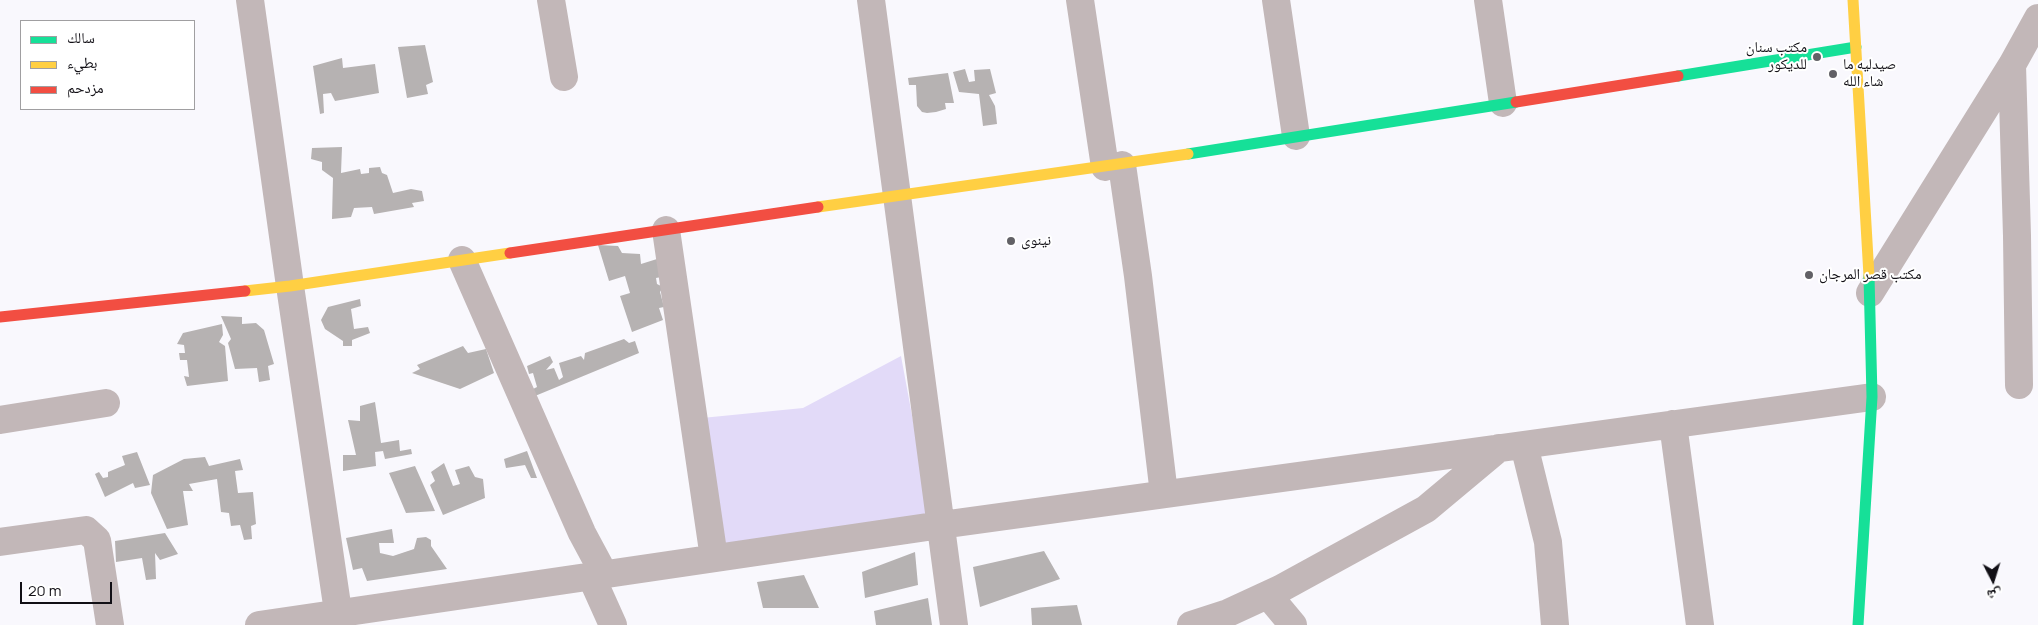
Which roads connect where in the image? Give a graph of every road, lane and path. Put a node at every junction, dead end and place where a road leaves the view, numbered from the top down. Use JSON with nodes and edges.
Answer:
{"nodes":[{"id":1,"x":250,"y":0,"type":"edge"},
{"id":2,"x":551,"y":0,"type":"edge"},
{"id":3,"x":870,"y":0,"type":"edge"},
{"id":4,"x":1080,"y":0,"type":"edge"},
{"id":5,"x":1276,"y":0,"type":"edge"},
{"id":6,"x":1488,"y":0,"type":"edge"},
{"id":7,"x":1853,"y":0,"type":"edge"},
{"id":8,"x":2038,"y":18,"type":"edge"},
{"id":9,"x":1856,"y":47,"type":"junction"},
{"id":10,"x":2012,"y":65,"type":"junction"},
{"id":11,"x":564,"y":77,"type":"dead end"},
{"id":12,"x":1503,"y":103,"type":"junction"},
{"id":13,"x":1296,"y":136,"type":"junction"},
{"id":14,"x":1114,"y":166,"type":"junction"},
{"id":15,"x":896,"y":195,"type":"junction"},
{"id":16,"x":666,"y":230,"type":"junction"},
{"id":17,"x":2028,"y":236,"type":"edge"},
{"id":18,"x":462,"y":260,"type":"junction"},
{"id":19,"x":290,"y":286,"type":"junction"},
{"id":20,"x":1870,"y":293,"type":"junction"},
{"id":21,"x":0,"y":317,"type":"edge"},
{"id":22,"x":2020,"y":385,"type":"dead end"},
{"id":23,"x":1872,"y":397,"type":"junction"},
{"id":24,"x":106,"y":403,"type":"dead end"},
{"id":25,"x":0,"y":420,"type":"edge"},
{"id":26,"x":1672,"y":424,"type":"junction"},
{"id":27,"x":1511,"y":447,"type":"junction"},
{"id":28,"x":1164,"y":494,"type":"junction"},
{"id":29,"x":941,"y":525,"type":"junction"},
{"id":30,"x":0,"y":542,"type":"edge"},
{"id":31,"x":714,"y":558,"type":"junction"},
{"id":32,"x":598,"y":575,"type":"junction"},
{"id":33,"x":1268,"y":595,"type":"junction"},
{"id":34,"x":339,"y":619,"type":"edge"},
{"id":35,"x":110,"y":625,"type":"edge"},
{"id":36,"x":259,"y":625,"type":"edge"},
{"id":37,"x":613,"y":625,"type":"edge"},
{"id":38,"x":954,"y":625,"type":"edge"},
{"id":39,"x":1191,"y":625,"type":"edge"},
{"id":40,"x":1293,"y":625,"type":"edge"},
{"id":41,"x":1555,"y":625,"type":"edge"},
{"id":42,"x":1700,"y":625,"type":"edge"},
{"id":43,"x":1858,"y":625,"type":"edge"}],
"edges":[{"from":1,"to":19,"type":"street"},
{"from":2,"to":11,"type":"street"},
{"from":3,"to":15,"type":"street"},
{"from":4,"to":14,"type":"street"},
{"from":5,"to":13,"type":"street"},
{"from":6,"to":12,"type":"street"},
{"from":7,"to":9,"type":"street"},
{"from":8,"to":10,"type":"street"},
{"from":9,"to":12,"type":"street"},
{"from":9,"to":20,"type":"street"},
{"from":10,"to":17,"type":"street"},
{"from":10,"to":20,"type":"street"},
{"from":12,"to":13,"type":"street"},
{"from":13,"to":14,"type":"street"},
{"from":14,"to":15,"type":"street"},
{"from":14,"to":28,"type":"street"},
{"from":15,"to":16,"type":"street"},
{"from":15,"to":29,"type":"street"},
{"from":16,"to":18,"type":"street"},
{"from":16,"to":31,"type":"street"},
{"from":17,"to":22,"type":"street"},
{"from":18,"to":19,"type":"street"},
{"from":18,"to":32,"type":"street"},
{"from":19,"to":21,"type":"street"},
{"from":19,"to":34,"type":"street"},
{"from":20,"to":23,"type":"street"},
{"from":23,"to":26,"type":"street"},
{"from":23,"to":43,"type":"street"},
{"from":24,"to":25,"type":"street"},
{"from":26,"to":27,"type":"street"},
{"from":26,"to":42,"type":"street"},
{"from":27,"to":28,"type":"street"},
{"from":27,"to":33,"type":"street"},
{"from":27,"to":41,"type":"street"},
{"from":28,"to":29,"type":"street"},
{"from":29,"to":31,"type":"street"},
{"from":29,"to":38,"type":"street"},
{"from":30,"to":35,"type":"street"},
{"from":31,"to":32,"type":"street"},
{"from":32,"to":34,"type":"street"},
{"from":32,"to":37,"type":"street"},
{"from":33,"to":39,"type":"street"},
{"from":33,"to":40,"type":"street"},
{"from":34,"to":36,"type":"street"}]}
